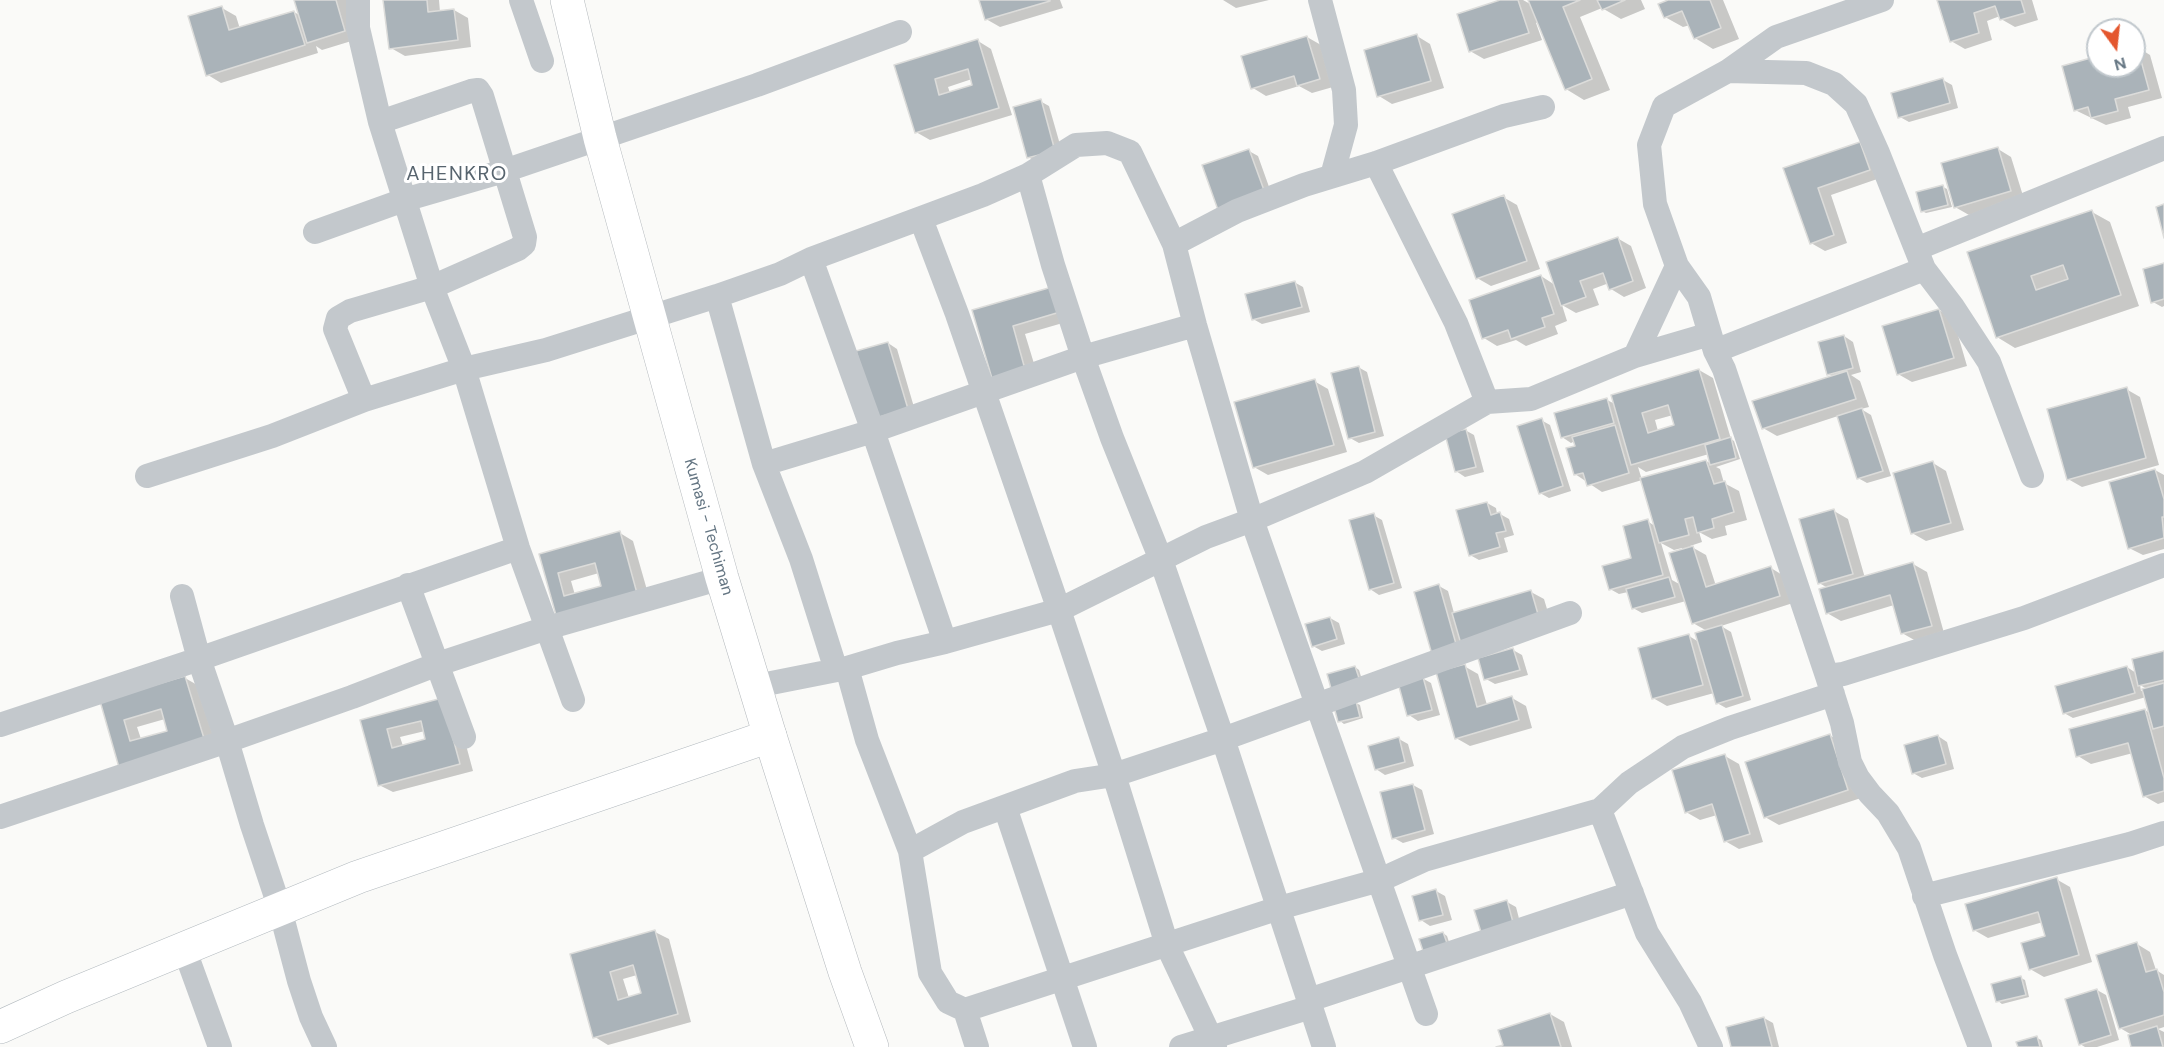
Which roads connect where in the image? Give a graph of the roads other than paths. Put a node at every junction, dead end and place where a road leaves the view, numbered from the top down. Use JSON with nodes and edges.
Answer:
{"nodes":[{"id":1,"x":358,"y":0,"type":"edge"},
{"id":2,"x":521,"y":0,"type":"edge"},
{"id":3,"x":567,"y":0,"type":"edge"},
{"id":4,"x":1320,"y":0,"type":"edge"},
{"id":5,"x":1882,"y":0,"type":"edge"},
{"id":6,"x":900,"y":32,"type":"dead end"},
{"id":7,"x":542,"y":61,"type":"dead end"},
{"id":8,"x":1728,"y":71,"type":"junction"},
{"id":9,"x":1543,"y":107,"type":"dead end"},
{"id":10,"x":380,"y":122,"type":"junction"},
{"id":11,"x":600,"y":138,"type":"junction"},
{"id":12,"x":2164,"y":148,"type":"edge"},
{"id":13,"x":1376,"y":163,"type":"junction"},
{"id":14,"x":504,"y":171,"type":"junction"},
{"id":15,"x":1028,"y":174,"type":"junction"},
{"id":16,"x":1332,"y":176,"type":"junction"},
{"id":17,"x":404,"y":200,"type":"junction"},
{"id":18,"x":921,"y":219,"type":"junction"},
{"id":19,"x":315,"y":232,"type":"dead end"},
{"id":20,"x":1174,"y":244,"type":"junction"},
{"id":21,"x":811,"y":259,"type":"junction"},
{"id":22,"x":1920,"y":259,"type":"junction"},
{"id":23,"x":1677,"y":266,"type":"junction"},
{"id":24,"x":432,"y":287,"type":"junction"},
{"id":25,"x":717,"y":296,"type":"junction"},
{"id":26,"x":649,"y":318,"type":"junction"},
{"id":27,"x":1195,"y":325,"type":"junction"},
{"id":28,"x":1712,"y":342,"type":"junction"},
{"id":29,"x":1635,"y":356,"type":"junction"},
{"id":30,"x":1083,"y":357,"type":"junction"},
{"id":31,"x":464,"y":369,"type":"junction"},
{"id":32,"x":984,"y":393,"type":"junction"},
{"id":33,"x":364,"y":399,"type":"junction"},
{"id":34,"x":1487,"y":402,"type":"junction"},
{"id":35,"x":873,"y":431,"type":"junction"},
{"id":36,"x":765,"y":464,"type":"junction"},
{"id":37,"x":147,"y":476,"type":"dead end"},
{"id":38,"x":2032,"y":476,"type":"dead end"},
{"id":39,"x":1252,"y":520,"type":"junction"},
{"id":40,"x":518,"y":548,"type":"junction"},
{"id":41,"x":1161,"y":560,"type":"junction"},
{"id":42,"x":2164,"y":565,"type":"edge"},
{"id":43,"x":722,"y":578,"type":"junction"},
{"id":44,"x":408,"y":585,"type":"junction"},
{"id":45,"x":182,"y":596,"type":"dead end"},
{"id":46,"x":1059,"y":610,"type":"junction"},
{"id":47,"x":1570,"y":614,"type":"dead end"},
{"id":48,"x":547,"y":628,"type":"junction"},
{"id":49,"x":945,"y":642,"type":"junction"},
{"id":50,"x":199,"y":659,"type":"junction"},
{"id":51,"x":438,"y":664,"type":"junction"},
{"id":52,"x":842,"y":669,"type":"junction"},
{"id":53,"x":1830,"y":685,"type":"junction"},
{"id":54,"x":756,"y":686,"type":"junction"},
{"id":55,"x":573,"y":700,"type":"dead end"},
{"id":56,"x":1318,"y":704,"type":"junction"},
{"id":57,"x":0,"y":724,"type":"edge"},
{"id":58,"x":770,"y":736,"type":"junction"},
{"id":59,"x":464,"y":737,"type":"dead end"},
{"id":60,"x":1223,"y":739,"type":"junction"},
{"id":61,"x":227,"y":741,"type":"junction"},
{"id":62,"x":1114,"y":775,"type":"junction"},
{"id":63,"x":1005,"y":807,"type":"junction"},
{"id":64,"x":1600,"y":810,"type":"junction"},
{"id":65,"x":0,"y":817,"type":"edge"},
{"id":66,"x":2164,"y":833,"type":"edge"},
{"id":67,"x":910,"y":850,"type":"junction"},
{"id":68,"x":1380,"y":880,"type":"junction"},
{"id":69,"x":1632,"y":892,"type":"junction"},
{"id":70,"x":1924,"y":896,"type":"junction"},
{"id":71,"x":1279,"y":908,"type":"junction"},
{"id":72,"x":280,"y":909,"type":"junction"},
{"id":73,"x":1167,"y":945,"type":"junction"},
{"id":74,"x":184,"y":948,"type":"junction"},
{"id":75,"x":1410,"y":966,"type":"junction"},
{"id":76,"x":1062,"y":979,"type":"junction"},
{"id":77,"x":1310,"y":1004,"type":"junction"},
{"id":78,"x":965,"y":1010,"type":"junction"},
{"id":79,"x":1426,"y":1014,"type":"dead end"},
{"id":80,"x":0,"y":1027,"type":"edge"},
{"id":81,"x":1213,"y":1042,"type":"edge"},
{"id":82,"x":220,"y":1047,"type":"edge"},
{"id":83,"x":325,"y":1047,"type":"edge"},
{"id":84,"x":872,"y":1047,"type":"edge"},
{"id":85,"x":977,"y":1047,"type":"edge"},
{"id":86,"x":1085,"y":1047,"type":"edge"},
{"id":87,"x":1181,"y":1047,"type":"edge"},
{"id":88,"x":1324,"y":1047,"type":"edge"},
{"id":89,"x":1711,"y":1047,"type":"edge"},
{"id":90,"x":1980,"y":1047,"type":"edge"}],
"edges":[{"from":1,"to":10,"type":"street"},
{"from":2,"to":7,"type":"street"},
{"from":3,"to":11,"type":"main road","name":"Kumasi - Techiman"},
{"from":4,"to":16,"type":"street"},
{"from":5,"to":8,"type":"street"},
{"from":6,"to":11,"type":"street"},
{"from":8,"to":22,"type":"street"},
{"from":8,"to":23,"type":"street"},
{"from":9,"to":13,"type":"street"},
{"from":10,"to":14,"type":"street"},
{"from":10,"to":17,"type":"street"},
{"from":11,"to":14,"type":"street"},
{"from":11,"to":26,"type":"main road","name":"Kumasi - Techiman"},
{"from":12,"to":22,"type":"street"},
{"from":13,"to":16,"type":"street"},
{"from":13,"to":34,"type":"street"},
{"from":14,"to":17,"type":"street"},
{"from":14,"to":24,"type":"street"},
{"from":15,"to":18,"type":"street"},
{"from":15,"to":20,"type":"street"},
{"from":15,"to":30,"type":"street"},
{"from":16,"to":20,"type":"street"},
{"from":17,"to":19,"type":"street"},
{"from":17,"to":24,"type":"street"},
{"from":18,"to":21,"type":"street"},
{"from":18,"to":32,"type":"street"},
{"from":20,"to":27,"type":"street"},
{"from":21,"to":25,"type":"street"},
{"from":21,"to":35,"type":"street"},
{"from":22,"to":28,"type":"street"},
{"from":22,"to":38,"type":"street"},
{"from":23,"to":28,"type":"street"},
{"from":23,"to":29,"type":"street"},
{"from":24,"to":31,"type":"street"},
{"from":24,"to":33,"type":"street"},
{"from":25,"to":26,"type":"street"},
{"from":25,"to":36,"type":"street"},
{"from":26,"to":31,"type":"street"},
{"from":26,"to":43,"type":"main road","name":"Kumasi - Techiman"},
{"from":27,"to":30,"type":"street"},
{"from":27,"to":39,"type":"street"},
{"from":28,"to":29,"type":"street"},
{"from":28,"to":53,"type":"street"},
{"from":29,"to":34,"type":"street"},
{"from":30,"to":32,"type":"street"},
{"from":30,"to":41,"type":"street"},
{"from":31,"to":33,"type":"street"},
{"from":31,"to":40,"type":"street"},
{"from":32,"to":35,"type":"street"},
{"from":32,"to":46,"type":"street"},
{"from":33,"to":37,"type":"street"},
{"from":34,"to":39,"type":"street"},
{"from":35,"to":36,"type":"street"},
{"from":35,"to":49,"type":"street"},
{"from":36,"to":52,"type":"street"},
{"from":39,"to":41,"type":"street"},
{"from":39,"to":56,"type":"street"},
{"from":40,"to":44,"type":"street"},
{"from":40,"to":48,"type":"street"},
{"from":41,"to":46,"type":"street"},
{"from":41,"to":60,"type":"street"},
{"from":42,"to":53,"type":"street"},
{"from":43,"to":48,"type":"street"},
{"from":43,"to":54,"type":"main road","name":"Kumasi - Techiman"},
{"from":44,"to":50,"type":"street"},
{"from":44,"to":51,"type":"street"},
{"from":45,"to":50,"type":"street"},
{"from":46,"to":49,"type":"street"},
{"from":46,"to":62,"type":"street"},
{"from":47,"to":56,"type":"street"},
{"from":48,"to":51,"type":"street"},
{"from":48,"to":55,"type":"street"},
{"from":49,"to":52,"type":"street"},
{"from":50,"to":57,"type":"street"},
{"from":50,"to":61,"type":"street"},
{"from":51,"to":59,"type":"street"},
{"from":51,"to":61,"type":"street"},
{"from":52,"to":54,"type":"street"},
{"from":52,"to":67,"type":"street"},
{"from":53,"to":64,"type":"street"},
{"from":53,"to":70,"type":"street"},
{"from":54,"to":58,"type":"main road","name":"Kumasi - Techiman"},
{"from":56,"to":60,"type":"street"},
{"from":56,"to":68,"type":"street"},
{"from":58,"to":72,"type":"main road"},
{"from":58,"to":84,"type":"main road","name":"Kumasi - Techiman"},
{"from":60,"to":62,"type":"street"},
{"from":60,"to":71,"type":"street"},
{"from":61,"to":65,"type":"street"},
{"from":61,"to":72,"type":"street"},
{"from":62,"to":63,"type":"street"},
{"from":62,"to":73,"type":"street"},
{"from":63,"to":67,"type":"street"},
{"from":63,"to":76,"type":"street"},
{"from":64,"to":68,"type":"street"},
{"from":64,"to":69,"type":"street"},
{"from":66,"to":70,"type":"street"},
{"from":67,"to":78,"type":"street"},
{"from":68,"to":71,"type":"street"},
{"from":68,"to":75,"type":"street"},
{"from":69,"to":75,"type":"street"},
{"from":69,"to":89,"type":"street"},
{"from":70,"to":90,"type":"street"},
{"from":71,"to":73,"type":"street"},
{"from":71,"to":77,"type":"street"},
{"from":72,"to":74,"type":"main road"},
{"from":72,"to":83,"type":"street"},
{"from":73,"to":76,"type":"street"},
{"from":73,"to":81,"type":"street"},
{"from":74,"to":80,"type":"main road"},
{"from":74,"to":82,"type":"street"},
{"from":75,"to":77,"type":"street"},
{"from":75,"to":79,"type":"street"},
{"from":76,"to":78,"type":"street"},
{"from":76,"to":86,"type":"street"},
{"from":77,"to":81,"type":"street"},
{"from":77,"to":88,"type":"street"},
{"from":78,"to":85,"type":"street"},
{"from":81,"to":87,"type":"street"}]}
